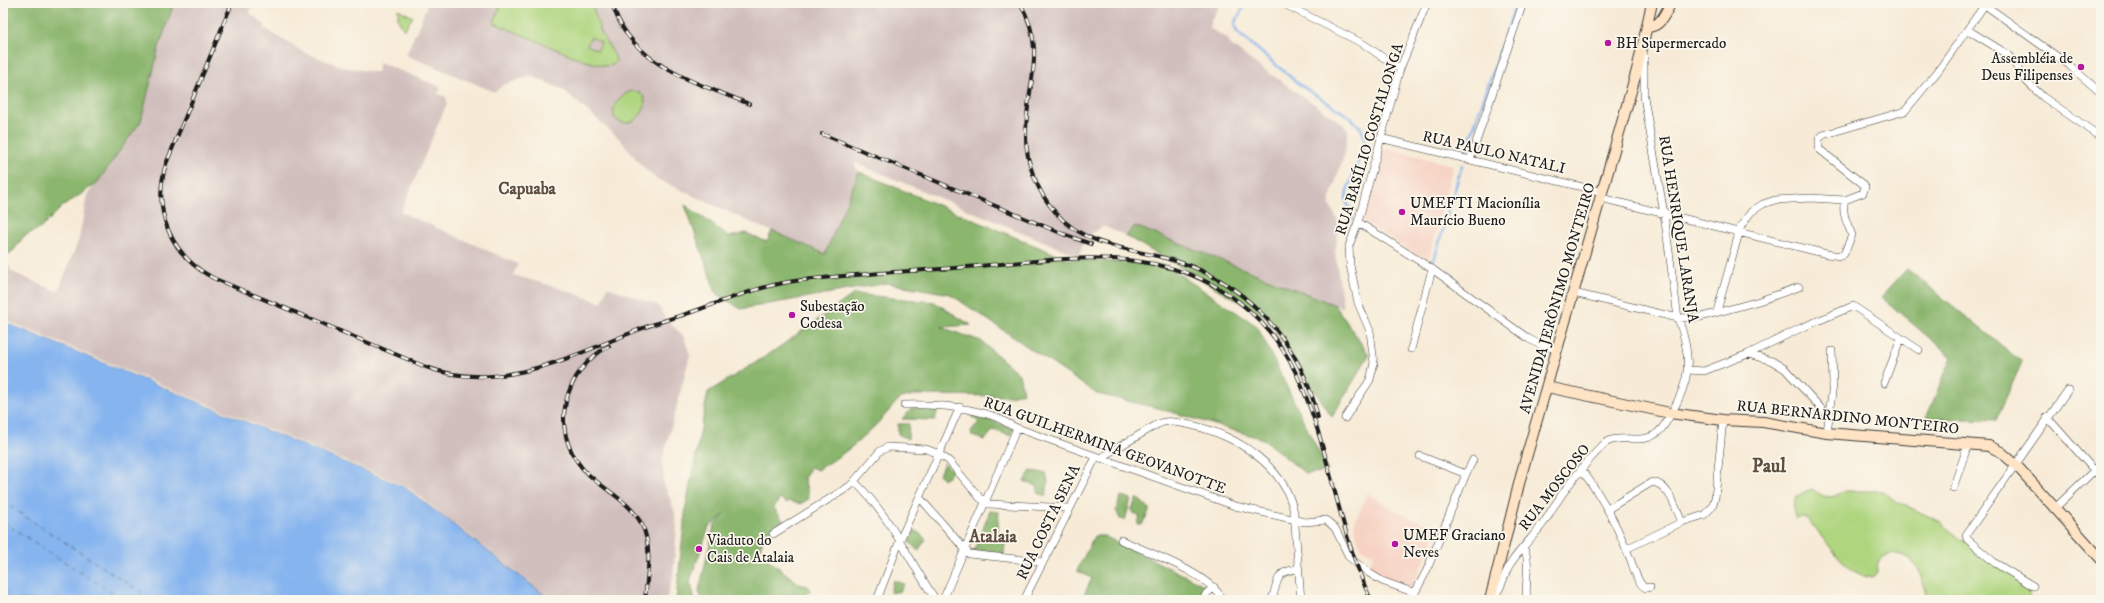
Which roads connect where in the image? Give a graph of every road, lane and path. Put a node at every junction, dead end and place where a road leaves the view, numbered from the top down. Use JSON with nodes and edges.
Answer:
{"nodes":[{"id":1,"x":1282,"y":3,"type":"edge"},
{"id":2,"x":1427,"y":3,"type":"edge"},
{"id":3,"x":1523,"y":3,"type":"edge"},
{"id":4,"x":1652,"y":3,"type":"edge"},
{"id":5,"x":1671,"y":3,"type":"edge"},
{"id":6,"x":1985,"y":4,"type":"edge"},
{"id":7,"x":1647,"y":27,"type":"junction"},
{"id":8,"x":1968,"y":30,"type":"junction"},
{"id":9,"x":1644,"y":44,"type":"junction"},
{"id":10,"x":1400,"y":70,"type":"junction"},
{"id":11,"x":2101,"y":93,"type":"edge"},
{"id":12,"x":2101,"y":137,"type":"edge"},
{"id":13,"x":1380,"y":138,"type":"junction"},
{"id":14,"x":1470,"y":160,"type":"junction"},
{"id":15,"x":1602,"y":195,"type":"junction"},
{"id":16,"x":1845,"y":200,"type":"junction"},
{"id":17,"x":1664,"y":214,"type":"junction"},
{"id":18,"x":1358,"y":222,"type":"junction"},
{"id":19,"x":1740,"y":232,"type":"junction"},
{"id":20,"x":1432,"y":269,"type":"junction"},
{"id":21,"x":1799,"y":287,"type":"dead end"},
{"id":22,"x":1574,"y":293,"type":"junction"},
{"id":23,"x":1717,"y":311,"type":"junction"},
{"id":24,"x":1678,"y":318,"type":"junction"},
{"id":25,"x":1900,"y":338,"type":"junction"},
{"id":26,"x":1411,"y":348,"type":"dead end"},
{"id":27,"x":1558,"y":349,"type":"junction"},
{"id":28,"x":1919,"y":350,"type":"dead end"},
{"id":29,"x":1832,"y":351,"type":"dead end"},
{"id":30,"x":1748,"y":354,"type":"junction"},
{"id":31,"x":1688,"y":370,"type":"junction"},
{"id":32,"x":1884,"y":383,"type":"dead end"},
{"id":33,"x":1547,"y":387,"type":"junction"},
{"id":34,"x":2068,"y":390,"type":"dead end"},
{"id":35,"x":904,"y":405,"type":"dead end"},
{"id":36,"x":960,"y":407,"type":"junction"},
{"id":37,"x":1670,"y":413,"type":"junction"},
{"id":38,"x":1345,"y":418,"type":"dead end"},
{"id":39,"x":1830,"y":418,"type":"junction"},
{"id":40,"x":2047,"y":418,"type":"junction"},
{"id":41,"x":1720,"y":420,"type":"junction"},
{"id":42,"x":1017,"y":428,"type":"junction"},
{"id":43,"x":1827,"y":433,"type":"junction"},
{"id":44,"x":1968,"y":445,"type":"junction"},
{"id":45,"x":939,"y":454,"type":"junction"},
{"id":46,"x":1420,"y":456,"type":"dead end"},
{"id":47,"x":1098,"y":457,"type":"junction"},
{"id":48,"x":1473,"y":460,"type":"dead end"},
{"id":49,"x":1715,"y":461,"type":"dead end"},
{"id":50,"x":2101,"y":464,"type":"edge"},
{"id":51,"x":2016,"y":465,"type":"junction"},
{"id":52,"x":1580,"y":469,"type":"junction"},
{"id":53,"x":2094,"y":470,"type":"junction"},
{"id":54,"x":1466,"y":474,"type":"junction"},
{"id":55,"x":2101,"y":478,"type":"edge"},
{"id":56,"x":854,"y":482,"type":"junction"},
{"id":57,"x":1953,"y":488,"type":"dead end"},
{"id":58,"x":920,"y":498,"type":"junction"},
{"id":59,"x":985,"y":502,"type":"junction"},
{"id":60,"x":1070,"y":508,"type":"junction"},
{"id":61,"x":2055,"y":508,"type":"junction"},
{"id":62,"x":1608,"y":509,"type":"junction"},
{"id":63,"x":1295,"y":519,"type":"junction"},
{"id":64,"x":1682,"y":522,"type":"junction"},
{"id":65,"x":774,"y":534,"type":"dead end"},
{"id":66,"x":900,"y":540,"type":"junction"},
{"id":67,"x":1121,"y":540,"type":"dead end"},
{"id":68,"x":1523,"y":548,"type":"junction"},
{"id":69,"x":1626,"y":549,"type":"junction"},
{"id":70,"x":964,"y":550,"type":"junction"},
{"id":71,"x":2101,"y":559,"type":"edge"},
{"id":72,"x":1043,"y":562,"type":"junction"},
{"id":73,"x":1298,"y":569,"type":"junction"},
{"id":74,"x":2033,"y":586,"type":"dead end"},
{"id":75,"x":1214,"y":587,"type":"junction"},
{"id":76,"x":1650,"y":587,"type":"dead end"},
{"id":77,"x":1413,"y":596,"type":"edge"},
{"id":78,"x":1490,"y":599,"type":"edge"},
{"id":79,"x":877,"y":600,"type":"edge"},
{"id":80,"x":936,"y":600,"type":"edge"},
{"id":81,"x":943,"y":600,"type":"edge"},
{"id":82,"x":1024,"y":600,"type":"edge"},
{"id":83,"x":1202,"y":600,"type":"edge"},
{"id":84,"x":1223,"y":600,"type":"edge"},
{"id":85,"x":1272,"y":600,"type":"edge"},
{"id":86,"x":1301,"y":600,"type":"edge"},
{"id":87,"x":1527,"y":600,"type":"edge"}],
"edges":[{"from":1,"to":10,"type":"street"},
{"from":2,"to":10,"type":"street","name":"RUA BASÍLIO COSTALONGA"},
{"from":3,"to":14,"type":"street"},
{"from":4,"to":7,"type":"street","name":"AVENIDA JERÔNIMO MONTEIRO"},
{"from":5,"to":7,"type":"street"},
{"from":6,"to":8,"type":"street"},
{"from":6,"to":11,"type":"street"},
{"from":7,"to":9,"type":"street","name":"AVENIDA JERÔNIMO MONTEIRO"},
{"from":8,"to":12,"type":"street"},
{"from":8,"to":16,"type":"street"},
{"from":9,"to":15,"type":"street","name":"AVENIDA JERÔNIMO MONTEIRO"},
{"from":9,"to":17,"type":"street","name":"RUA HENRIQUE LARANJA"},
{"from":10,"to":13,"type":"street","name":"RUA BASÍLIO COSTALONGA"},
{"from":13,"to":14,"type":"street","name":"RUA PAULO NATALI"},
{"from":13,"to":18,"type":"street","name":"RUA BASÍLIO COSTALONGA"},
{"from":14,"to":15,"type":"street","name":"RUA PAULO NATALI"},
{"from":15,"to":17,"type":"street","name":"RUA PAULO NATALI"},
{"from":15,"to":22,"type":"street","name":"AVENIDA JERÔNIMO MONTEIRO"},
{"from":16,"to":19,"type":"street"},
{"from":16,"to":19,"type":"street","name":"RUA PAULO NATALI"},
{"from":17,"to":19,"type":"street","name":"RUA PAULO NATALI"},
{"from":17,"to":24,"type":"street","name":"RUA HENRIQUE LARANJA"},
{"from":18,"to":20,"type":"street"},
{"from":18,"to":38,"type":"street","name":"RUA BASÍLIO COSTALONGA"},
{"from":19,"to":23,"type":"street"},
{"from":20,"to":26,"type":"street"},
{"from":20,"to":27,"type":"street"},
{"from":21,"to":23,"type":"street"},
{"from":22,"to":24,"type":"street"},
{"from":22,"to":27,"type":"street","name":"AVENIDA JERÔNIMO MONTEIRO"},
{"from":23,"to":24,"type":"street"},
{"from":24,"to":31,"type":"street","name":"RUA HENRIQUE LARANJA"},
{"from":25,"to":28,"type":"street"},
{"from":25,"to":30,"type":"street"},
{"from":25,"to":32,"type":"street"},
{"from":27,"to":33,"type":"street","name":"AVENIDA JERÔNIMO MONTEIRO"},
{"from":29,"to":39,"type":"street"},
{"from":30,"to":31,"type":"street"},
{"from":30,"to":39,"type":"street"},
{"from":31,"to":37,"type":"street","name":"RUA HENRIQUE LARANJA"},
{"from":33,"to":37,"type":"street","name":"RUA BERNARDINO MONTEIRO"},
{"from":33,"to":78,"type":"street","name":"AVENIDA JERÔNIMO MONTEIRO"},
{"from":34,"to":40,"type":"street"},
{"from":35,"to":36,"type":"street","name":"RUA GUILHERMINA GEOVANOTTE"},
{"from":36,"to":42,"type":"street","name":"RUA GUILHERMINA GEOVANOTTE"},
{"from":36,"to":45,"type":"street"},
{"from":37,"to":41,"type":"street","name":"RUA BERNARDINO MONTEIRO"},
{"from":37,"to":52,"type":"street","name":"RUA MOSCOSO"},
{"from":39,"to":43,"type":"street"},
{"from":40,"to":51,"type":"street"},
{"from":40,"to":53,"type":"street"},
{"from":41,"to":43,"type":"street","name":"RUA BERNARDINO MONTEIRO"},
{"from":41,"to":49,"type":"street"},
{"from":41,"to":64,"type":"street"},
{"from":42,"to":47,"type":"street","name":"RUA GUILHERMINA GEOVANOTTE"},
{"from":42,"to":59,"type":"street"},
{"from":43,"to":44,"type":"street","name":"RUA BERNARDINO MONTEIRO"},
{"from":44,"to":51,"type":"street","name":"RUA BERNARDINO MONTEIRO"},
{"from":44,"to":57,"type":"street"},
{"from":45,"to":56,"type":"street"},
{"from":45,"to":58,"type":"street"},
{"from":45,"to":59,"type":"street"},
{"from":46,"to":54,"type":"street"},
{"from":47,"to":60,"type":"street","name":"RUA COSTA SENA"},
{"from":47,"to":63,"type":"street","name":"RUA GUILHERMINA GEOVANOTTE"},
{"from":47,"to":63,"type":"street"},
{"from":48,"to":54,"type":"street"},
{"from":50,"to":53,"type":"street"},
{"from":51,"to":61,"type":"street","name":"RUA BERNARDINO MONTEIRO"},
{"from":51,"to":74,"type":"street"},
{"from":52,"to":62,"type":"street"},
{"from":52,"to":68,"type":"street","name":"RUA MOSCOSO"},
{"from":53,"to":55,"type":"street"},
{"from":53,"to":61,"type":"street"},
{"from":54,"to":77,"type":"street"},
{"from":56,"to":65,"type":"street"},
{"from":56,"to":66,"type":"street"},
{"from":58,"to":66,"type":"street"},
{"from":58,"to":70,"type":"street"},
{"from":59,"to":60,"type":"street"},
{"from":59,"to":70,"type":"street"},
{"from":60,"to":72,"type":"street","name":"RUA COSTA SENA"},
{"from":61,"to":71,"type":"street","name":"RUA BERNARDINO MONTEIRO"},
{"from":62,"to":64,"type":"street"},
{"from":62,"to":69,"type":"street"},
{"from":63,"to":73,"type":"street"},
{"from":63,"to":77,"type":"street","name":"RUA GUILHERMINA GEOVANOTTE"},
{"from":64,"to":69,"type":"street"},
{"from":66,"to":79,"type":"street"},
{"from":66,"to":80,"type":"street"},
{"from":67,"to":75,"type":"street"},
{"from":68,"to":78,"type":"street"},
{"from":68,"to":87,"type":"street","name":"RUA MOSCOSO"},
{"from":69,"to":76,"type":"street"},
{"from":70,"to":72,"type":"street"},
{"from":70,"to":81,"type":"street"},
{"from":72,"to":82,"type":"street","name":"RUA COSTA SENA"},
{"from":73,"to":85,"type":"street"},
{"from":73,"to":86,"type":"street"},
{"from":75,"to":83,"type":"street"},
{"from":75,"to":84,"type":"street"}]}
